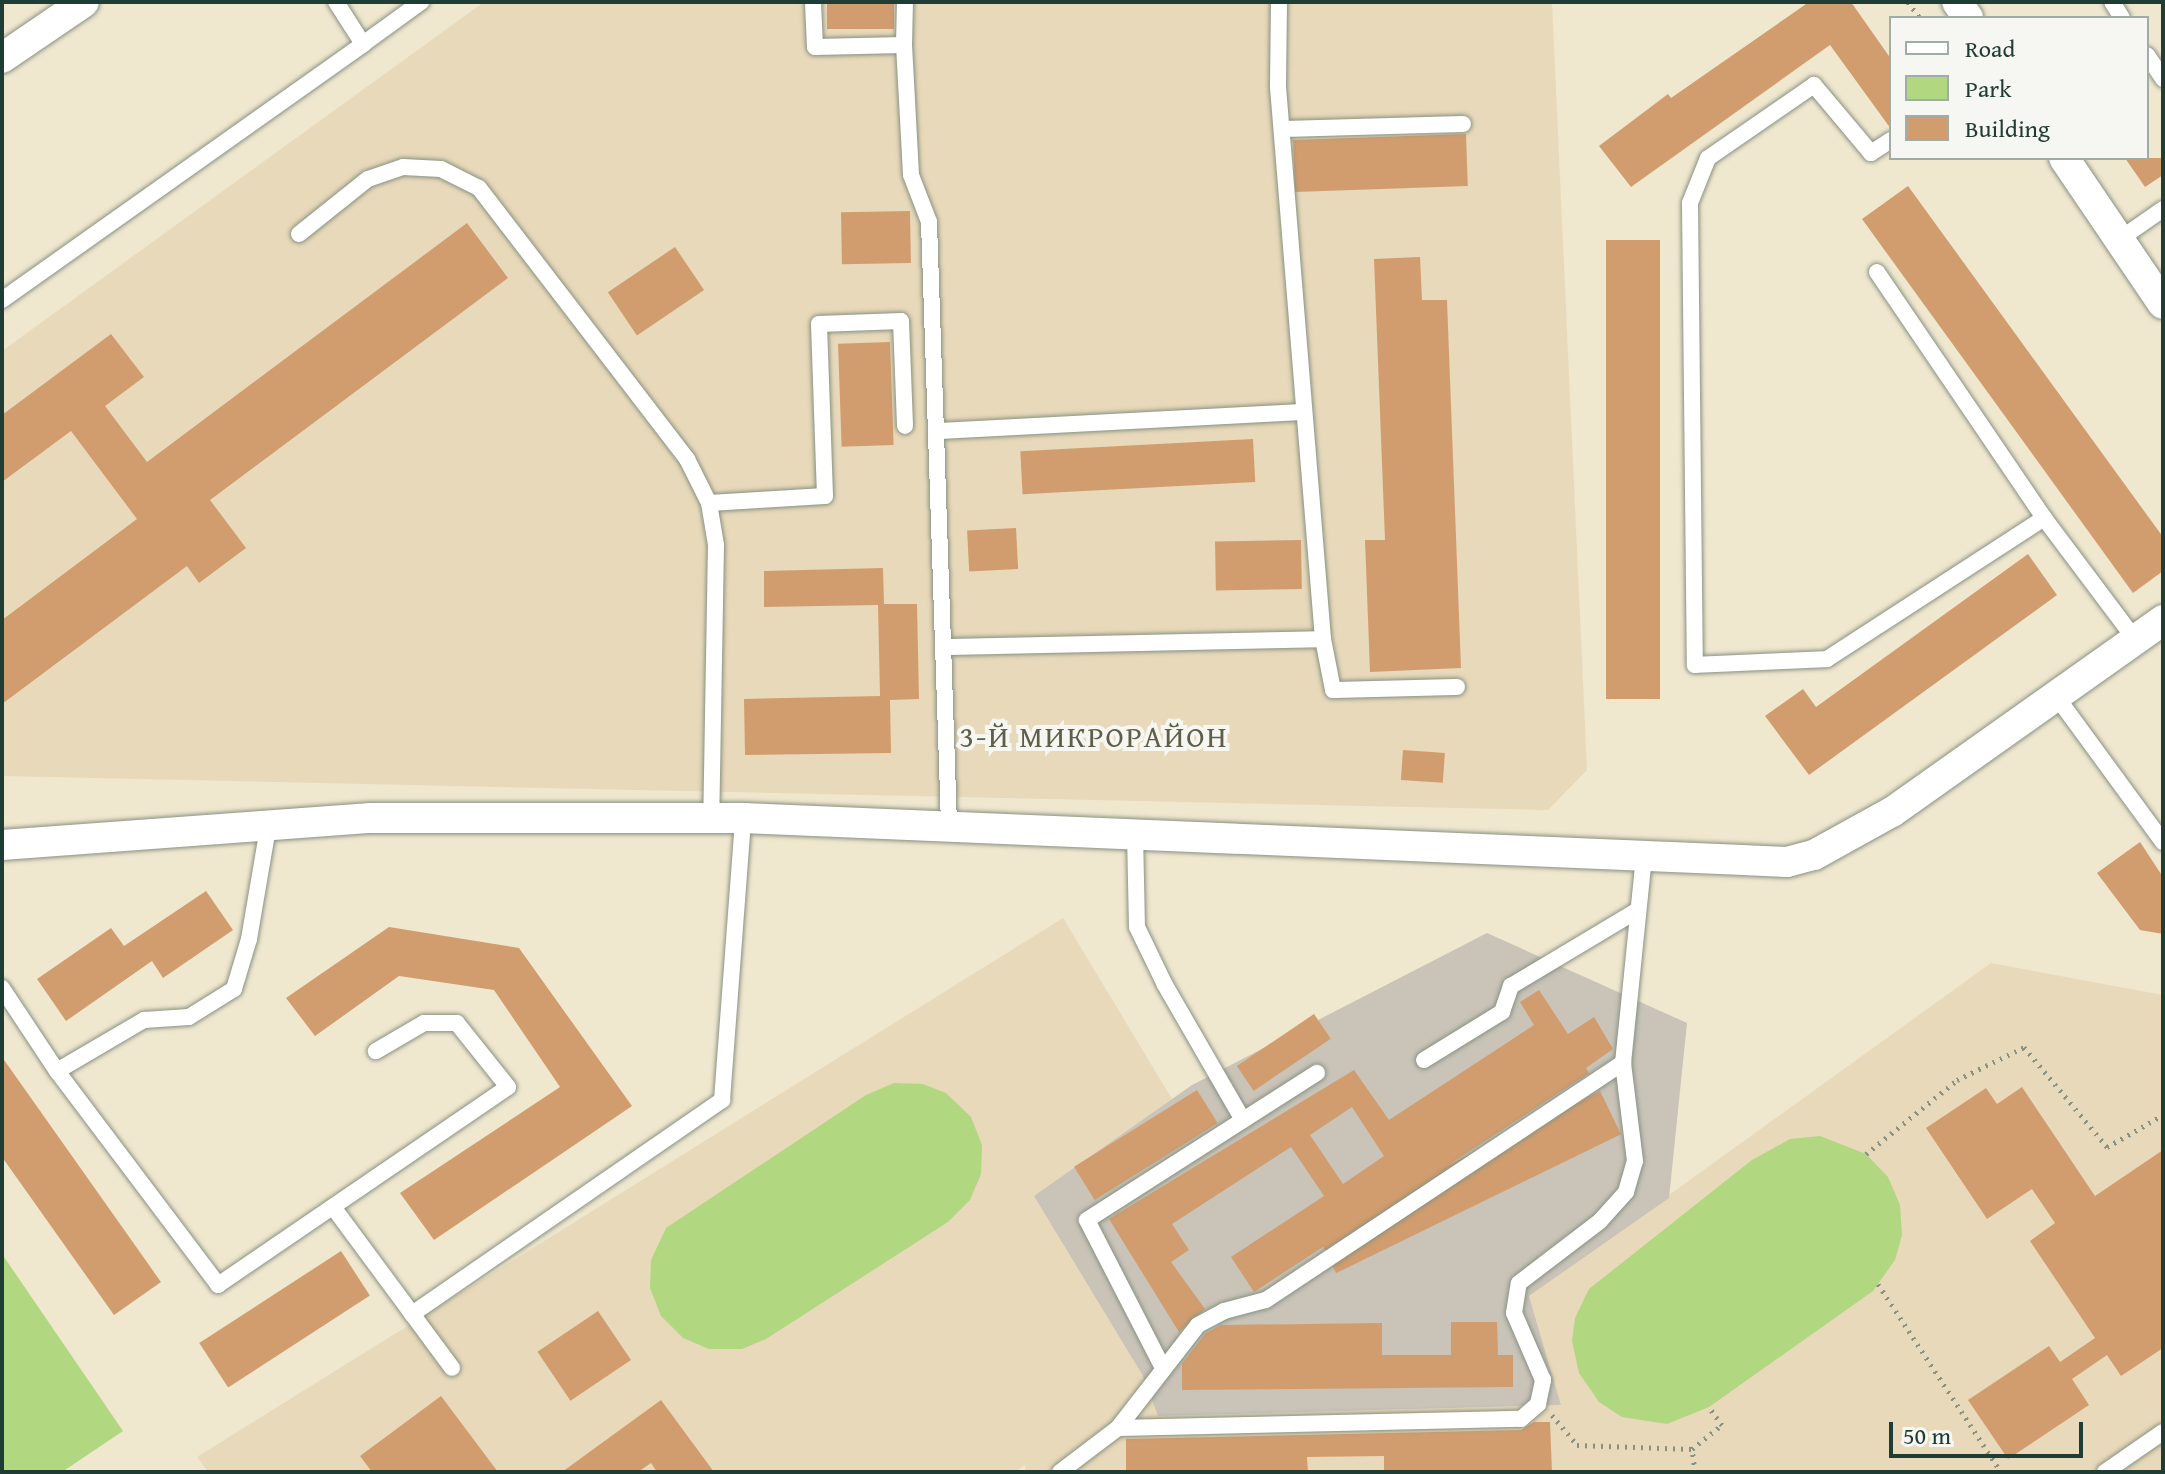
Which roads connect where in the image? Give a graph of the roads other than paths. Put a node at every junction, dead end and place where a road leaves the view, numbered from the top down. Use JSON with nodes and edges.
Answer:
{"nodes":[{"id":1,"x":84,"y":2,"type":"edge"},
{"id":2,"x":336,"y":2,"type":"edge"},
{"id":3,"x":421,"y":2,"type":"edge"},
{"id":4,"x":813,"y":2,"type":"edge"},
{"id":5,"x":905,"y":2,"type":"edge"},
{"id":6,"x":1279,"y":2,"type":"edge"},
{"id":7,"x":363,"y":44,"type":"junction"},
{"id":8,"x":904,"y":45,"type":"junction"},
{"id":9,"x":2,"y":58,"type":"edge"},
{"id":10,"x":2149,"y":58,"type":"edge"},
{"id":11,"x":2163,"y":79,"type":"edge"},
{"id":12,"x":1463,"y":124,"type":"dead end"},
{"id":13,"x":1283,"y":129,"type":"junction"},
{"id":14,"x":1889,"y":141,"type":"edge"},
{"id":15,"x":2065,"y":160,"type":"edge"},
{"id":16,"x":2163,"y":209,"type":"edge"},
{"id":17,"x":299,"y":234,"type":"dead end"},
{"id":18,"x":2120,"y":239,"type":"junction"},
{"id":19,"x":1877,"y":272,"type":"dead end"},
{"id":20,"x":2,"y":300,"type":"edge"},
{"id":21,"x":2163,"y":304,"type":"edge"},
{"id":22,"x":1304,"y":412,"type":"junction"},
{"id":23,"x":905,"y":426,"type":"dead end"},
{"id":24,"x":938,"y":431,"type":"junction"},
{"id":25,"x":709,"y":503,"type":"junction"},
{"id":26,"x":2044,"y":518,"type":"junction"},
{"id":27,"x":2163,"y":620,"type":"edge"},
{"id":28,"x":1323,"y":639,"type":"junction"},
{"id":29,"x":2135,"y":639,"type":"junction"},
{"id":30,"x":945,"y":647,"type":"junction"},
{"id":31,"x":1457,"y":687,"type":"dead end"},
{"id":32,"x":2056,"y":696,"type":"junction"},
{"id":33,"x":711,"y":818,"type":"junction"},
{"id":34,"x":743,"y":818,"type":"junction"},
{"id":35,"x":269,"y":822,"type":"junction"},
{"id":36,"x":949,"y":824,"type":"junction"},
{"id":37,"x":1135,"y":833,"type":"junction"},
{"id":38,"x":2163,"y":842,"type":"edge"},
{"id":39,"x":2,"y":845,"type":"edge"},
{"id":40,"x":1644,"y":858,"type":"junction"},
{"id":41,"x":1638,"y":910,"type":"junction"},
{"id":42,"x":2,"y":988,"type":"edge"},
{"id":43,"x":376,"y":1051,"type":"dead end"},
{"id":44,"x":1424,"y":1060,"type":"dead end"},
{"id":45,"x":1623,"y":1063,"type":"junction"},
{"id":46,"x":57,"y":1071,"type":"junction"},
{"id":47,"x":1317,"y":1073,"type":"dead end"},
{"id":48,"x":1243,"y":1120,"type":"junction"},
{"id":49,"x":333,"y":1207,"type":"junction"},
{"id":50,"x":412,"y":1314,"type":"junction"},
{"id":51,"x":452,"y":1368,"type":"dead end"},
{"id":52,"x":1163,"y":1368,"type":"junction"},
{"id":53,"x":1118,"y":1428,"type":"junction"},
{"id":54,"x":2163,"y":1432,"type":"edge"},
{"id":55,"x":1060,"y":1472,"type":"edge"},
{"id":56,"x":2105,"y":1472,"type":"edge"}],
"edges":[{"from":1,"to":9,"type":"street"},
{"from":2,"to":7,"type":"lane"},
{"from":3,"to":7,"type":"lane"},
{"from":4,"to":8,"type":"lane"},
{"from":5,"to":8,"type":"lane"},
{"from":6,"to":13,"type":"lane"},
{"from":7,"to":20,"type":"lane"},
{"from":8,"to":24,"type":"lane"},
{"from":10,"to":11,"type":"lane"},
{"from":12,"to":13,"type":"lane"},
{"from":13,"to":22,"type":"lane"},
{"from":14,"to":26,"type":"lane"},
{"from":15,"to":18,"type":"street"},
{"from":16,"to":18,"type":"lane"},
{"from":17,"to":25,"type":"lane"},
{"from":18,"to":21,"type":"street"},
{"from":19,"to":26,"type":"lane"},
{"from":22,"to":24,"type":"lane"},
{"from":22,"to":28,"type":"lane"},
{"from":23,"to":25,"type":"lane"},
{"from":24,"to":30,"type":"lane"},
{"from":25,"to":33,"type":"lane"},
{"from":26,"to":29,"type":"lane"},
{"from":27,"to":29,"type":"street"},
{"from":28,"to":30,"type":"lane"},
{"from":28,"to":31,"type":"lane"},
{"from":29,"to":32,"type":"street"},
{"from":30,"to":36,"type":"lane"},
{"from":32,"to":38,"type":"lane"},
{"from":32,"to":40,"type":"street"},
{"from":33,"to":34,"type":"street"},
{"from":33,"to":35,"type":"street"},
{"from":34,"to":36,"type":"street"},
{"from":34,"to":50,"type":"lane"},
{"from":35,"to":39,"type":"street"},
{"from":35,"to":46,"type":"lane"},
{"from":36,"to":37,"type":"street"},
{"from":37,"to":40,"type":"street"},
{"from":37,"to":48,"type":"lane"},
{"from":40,"to":41,"type":"lane"},
{"from":41,"to":44,"type":"lane"},
{"from":41,"to":45,"type":"lane"},
{"from":42,"to":46,"type":"lane"},
{"from":43,"to":49,"type":"lane"},
{"from":45,"to":52,"type":"lane"},
{"from":45,"to":53,"type":"lane"},
{"from":46,"to":49,"type":"lane"},
{"from":47,"to":48,"type":"lane"},
{"from":48,"to":52,"type":"lane"},
{"from":49,"to":50,"type":"lane"},
{"from":50,"to":51,"type":"lane"},
{"from":52,"to":53,"type":"lane"},
{"from":53,"to":55,"type":"lane"},
{"from":54,"to":56,"type":"lane"}]}
